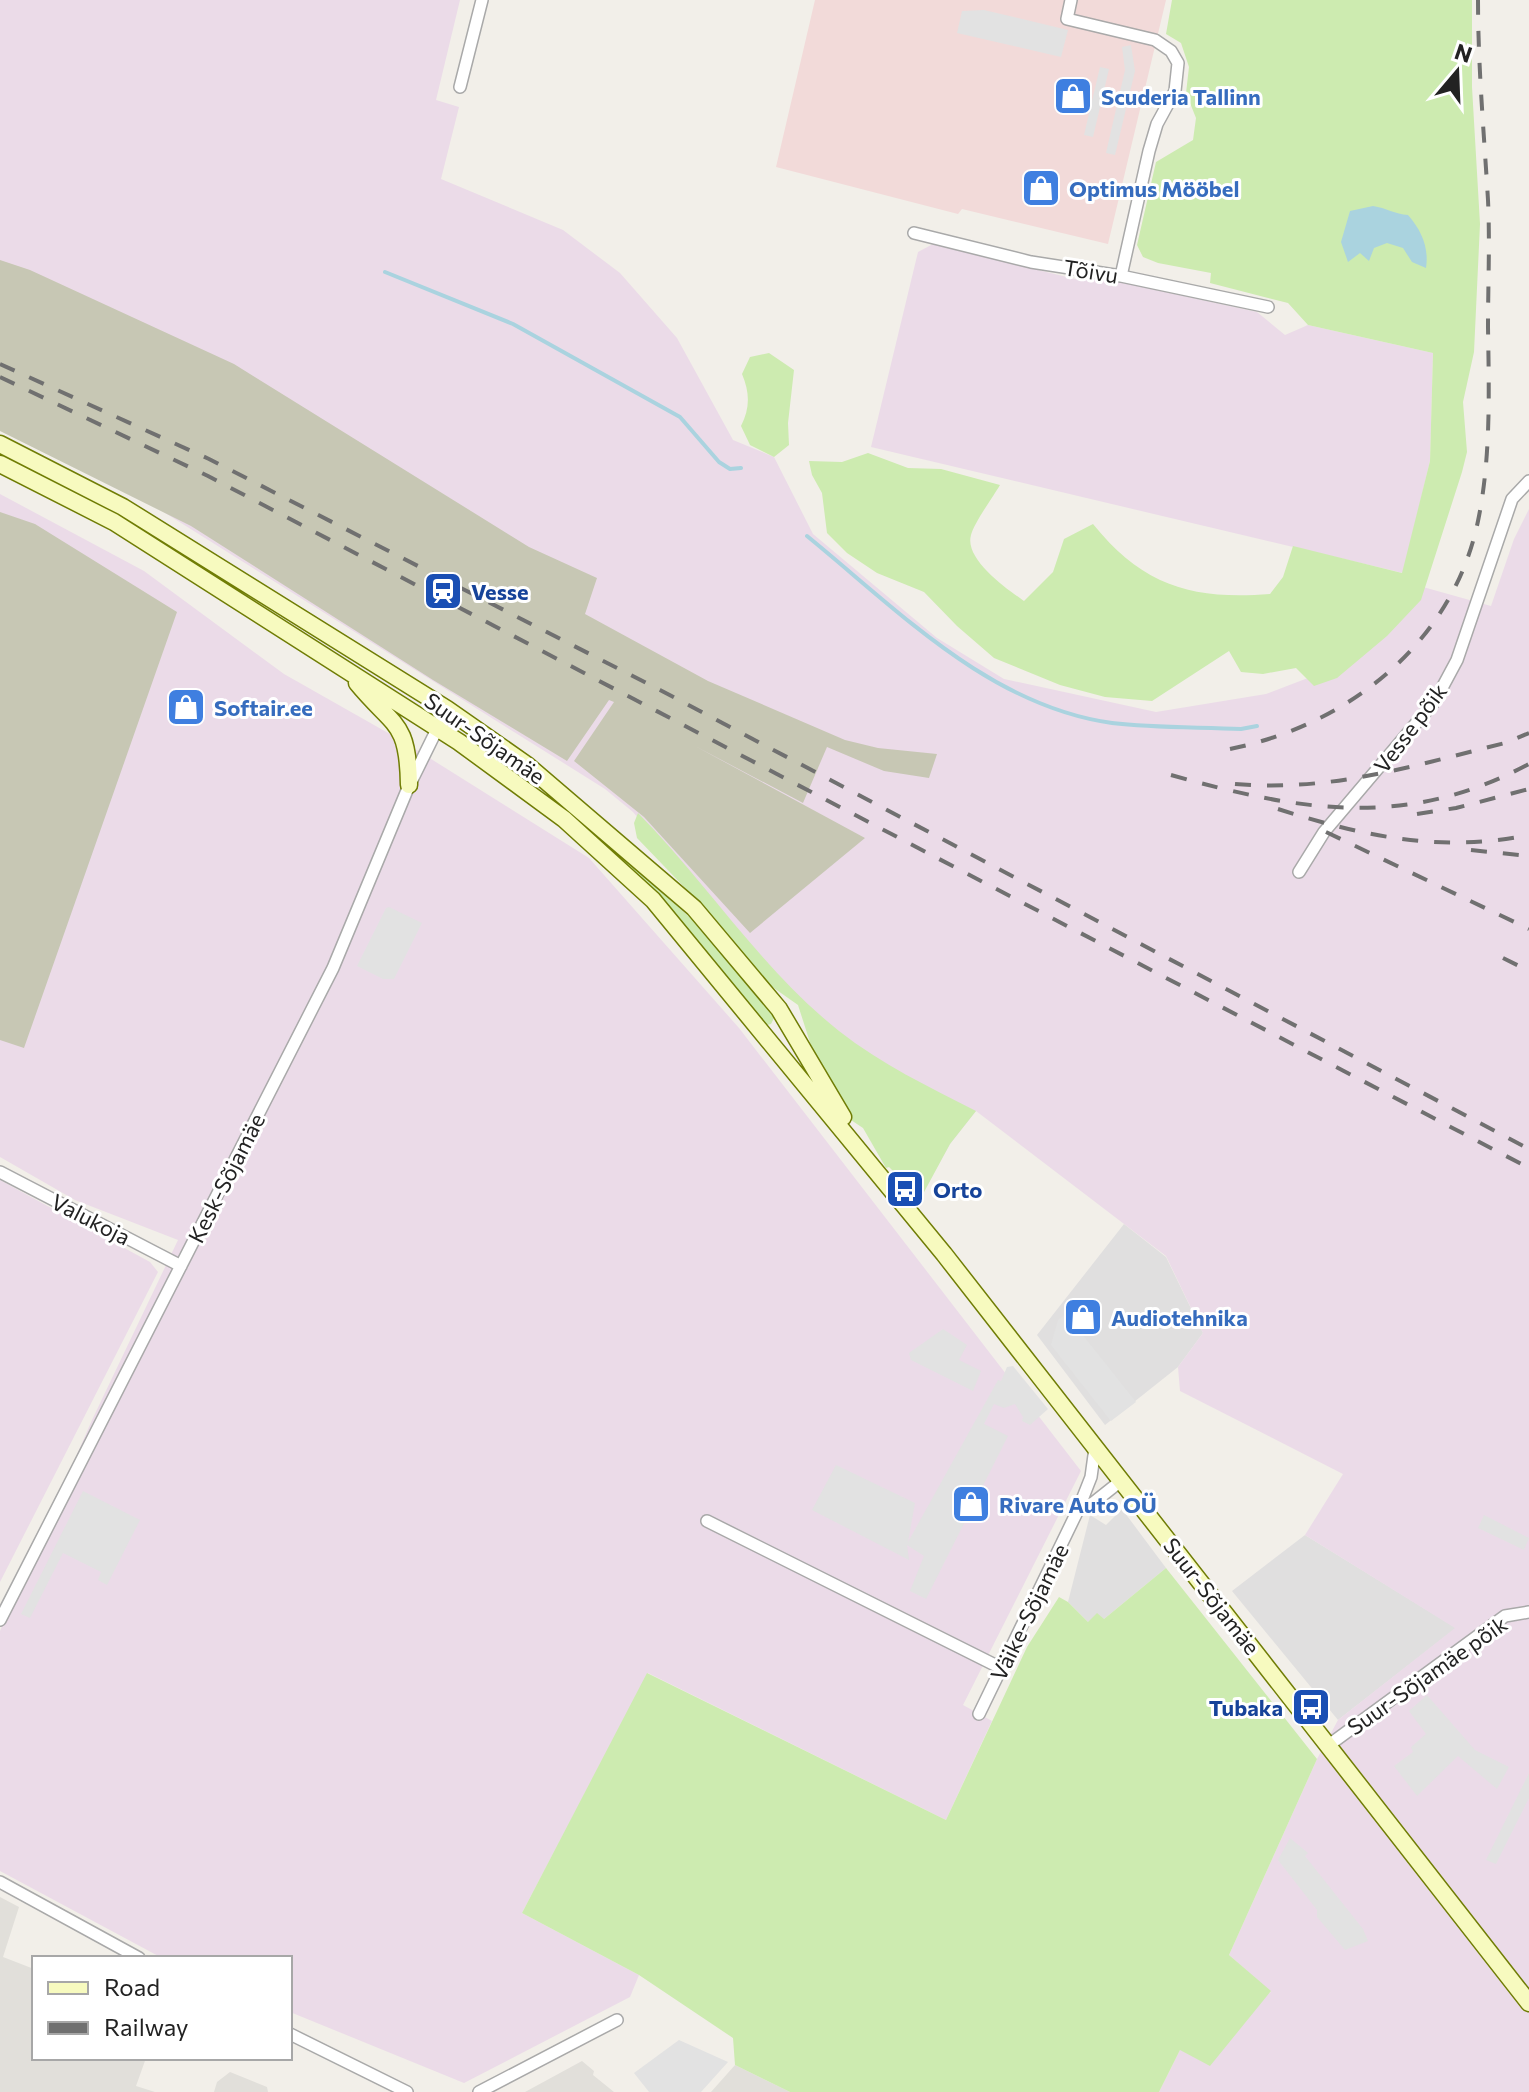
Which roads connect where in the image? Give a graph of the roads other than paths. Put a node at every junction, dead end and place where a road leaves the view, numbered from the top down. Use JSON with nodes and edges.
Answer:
{"nodes":[{"id":1,"x":482,"y":0,"type":"edge"},
{"id":2,"x":1071,"y":0,"type":"edge"},
{"id":3,"x":460,"y":87,"type":"dead end"},
{"id":4,"x":914,"y":233,"type":"dead end"},
{"id":5,"x":1121,"y":276,"type":"junction"},
{"id":6,"x":1268,"y":307,"type":"dead end"},
{"id":7,"x":0,"y":444,"type":"edge"},
{"id":8,"x":0,"y":464,"type":"edge"},
{"id":9,"x":1529,"y":481,"type":"edge"},
{"id":10,"x":345,"y":670,"type":"junction"},
{"id":11,"x":447,"y":709,"type":"junction"},
{"id":12,"x":437,"y":728,"type":"junction"},
{"id":13,"x":409,"y":785,"type":"junction"},
{"id":14,"x":1299,"y":872,"type":"dead end"},
{"id":15,"x":790,"y":1027,"type":"junction"},
{"id":16,"x":771,"y":1044,"type":"junction"},
{"id":17,"x":863,"y":1153,"type":"junction"},
{"id":18,"x":0,"y":1172,"type":"edge"},
{"id":19,"x":181,"y":1266,"type":"junction"},
{"id":20,"x":1095,"y":1447,"type":"junction"},
{"id":21,"x":1122,"y":1480,"type":"junction"},
{"id":22,"x":1078,"y":1510,"type":"junction"},
{"id":23,"x":707,"y":1521,"type":"dead end"},
{"id":24,"x":1529,"y":1612,"type":"edge"},
{"id":25,"x":0,"y":1620,"type":"edge"},
{"id":26,"x":1001,"y":1668,"type":"junction"},
{"id":27,"x":979,"y":1714,"type":"dead end"},
{"id":28,"x":1329,"y":1745,"type":"junction"},
{"id":29,"x":0,"y":1882,"type":"edge"},
{"id":30,"x":135,"y":1956,"type":"edge"},
{"id":31,"x":1529,"y":2003,"type":"edge"},
{"id":32,"x":617,"y":2020,"type":"dead end"},
{"id":33,"x":292,"y":2035,"type":"edge"},
{"id":34,"x":407,"y":2092,"type":"edge"},
{"id":35,"x":479,"y":2092,"type":"edge"}],
"edges":[{"from":1,"to":3,"type":"street"},
{"from":2,"to":5,"type":"street"},
{"from":4,"to":5,"type":"street","name":"Tõivu"},
{"from":5,"to":6,"type":"street","name":"Tõivu"},
{"from":7,"to":11,"type":"main road","name":"Suur-Sõjamäe"},
{"from":8,"to":10,"type":"main road","name":"Suur-Sõjamäe"},
{"from":9,"to":14,"type":"street","name":"Vesse põik"},
{"from":10,"to":12,"type":"main road","name":"Suur-Sõjamäe"},
{"from":10,"to":13,"type":"main road"},
{"from":11,"to":12,"type":"street","name":"Kesk-Sõjamäe"},
{"from":11,"to":15,"type":"main road","name":"Suur-Sõjamäe"},
{"from":12,"to":13,"type":"street","name":"Kesk-Sõjamäe"},
{"from":12,"to":16,"type":"main road","name":"Suur-Sõjamäe"},
{"from":13,"to":19,"type":"street","name":"Kesk-Sõjamäe"},
{"from":15,"to":16,"type":"main road"},
{"from":15,"to":17,"type":"main road","name":"Suur-Sõjamäe"},
{"from":16,"to":17,"type":"main road","name":"Suur-Sõjamäe"},
{"from":17,"to":20,"type":"main road","name":"Suur-Sõjamäe"},
{"from":18,"to":19,"type":"street","name":"Valukoja"},
{"from":19,"to":25,"type":"street","name":"Kesk-Sõjamäe"},
{"from":20,"to":21,"type":"main road","name":"Suur-Sõjamäe"},
{"from":20,"to":22,"type":"street","name":"Väike-Sõjamäe"},
{"from":21,"to":22,"type":"street"},
{"from":21,"to":28,"type":"main road","name":"Suur-Sõjamäe"},
{"from":22,"to":26,"type":"street","name":"Väike-Sõjamäe"},
{"from":23,"to":26,"type":"street"},
{"from":24,"to":28,"type":"street","name":"Suur-Sõjamäe põik"},
{"from":26,"to":27,"type":"street","name":"Väike-Sõjamäe"},
{"from":28,"to":31,"type":"main road","name":"Suur-Sõjamäe"},
{"from":29,"to":30,"type":"street"},
{"from":32,"to":35,"type":"street"},
{"from":33,"to":34,"type":"street"}]}
